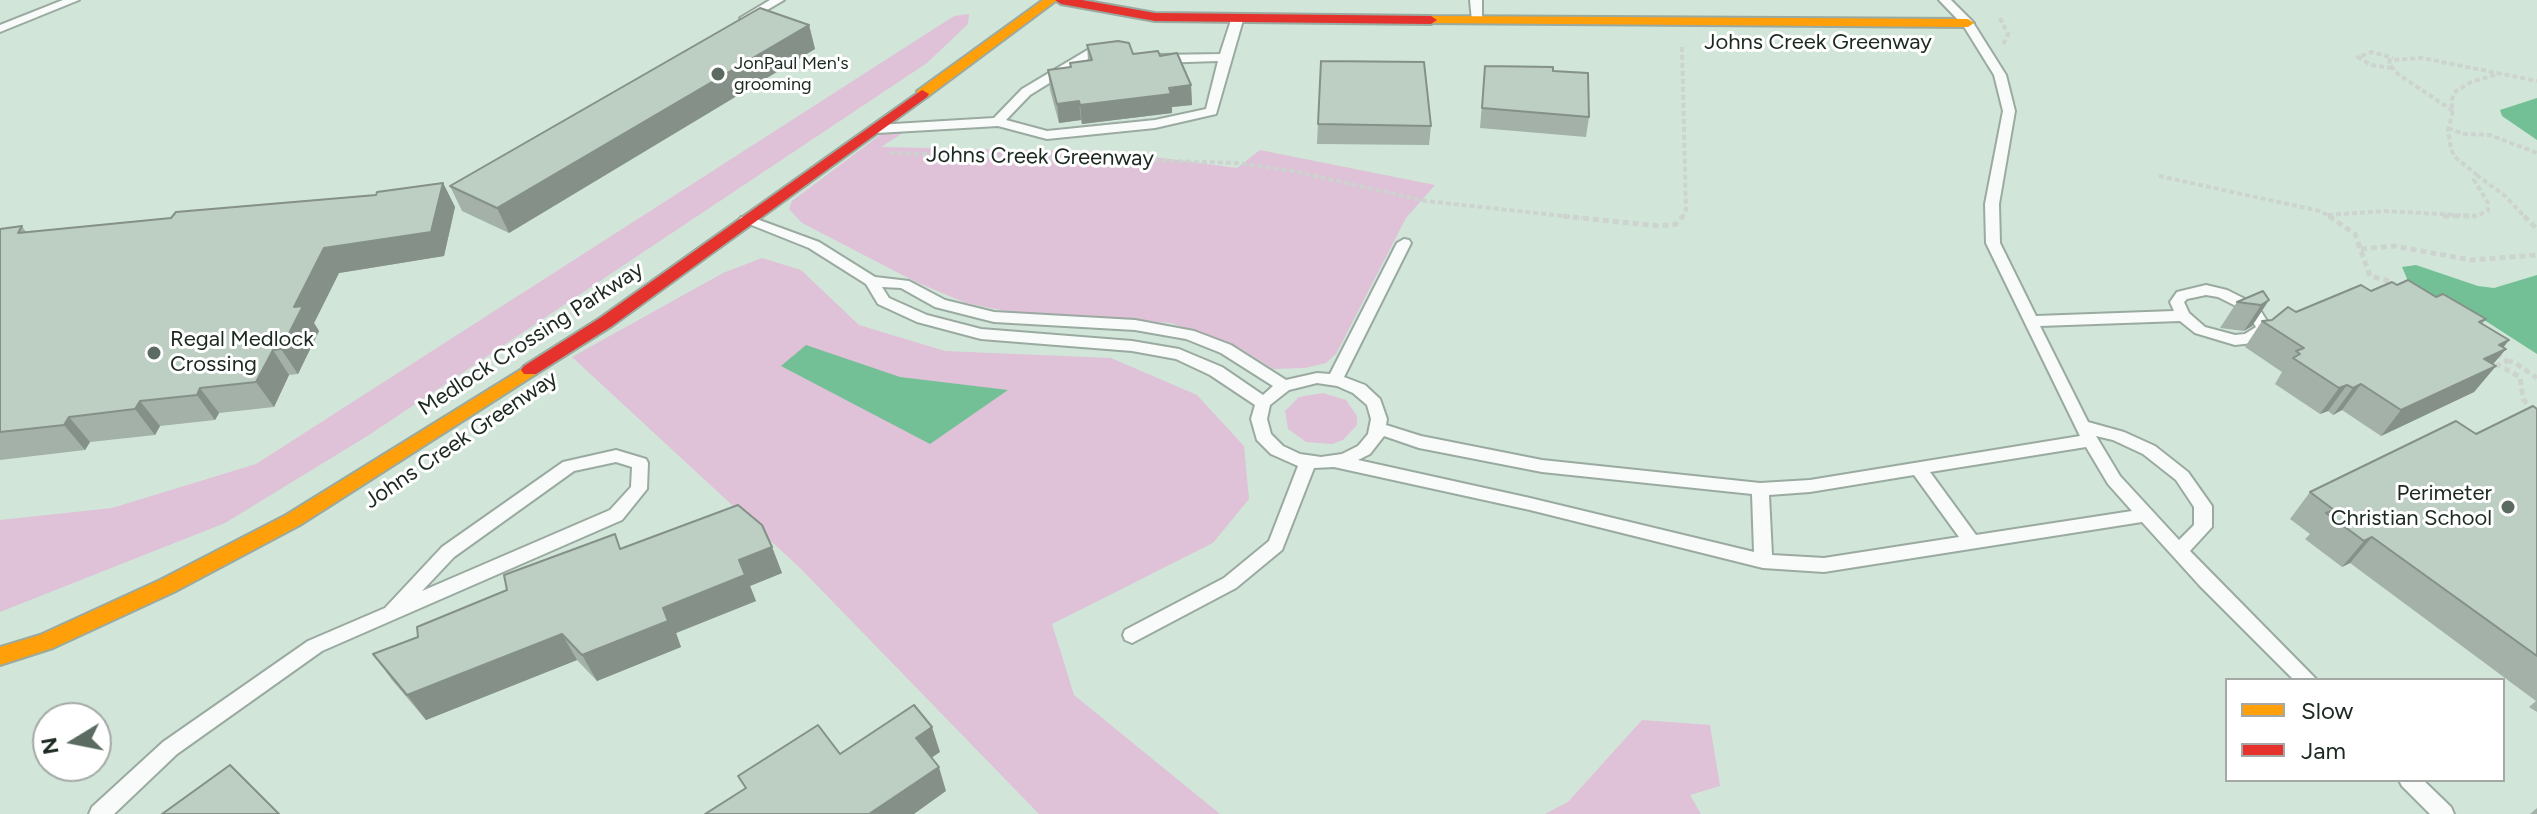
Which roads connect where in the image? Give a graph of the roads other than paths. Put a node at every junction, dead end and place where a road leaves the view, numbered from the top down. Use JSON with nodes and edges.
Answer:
{"nodes":[{"id":1,"x":778,"y":0,"type":"edge"},
{"id":2,"x":1051,"y":0,"type":"edge"},
{"id":3,"x":1061,"y":0,"type":"edge"},
{"id":4,"x":1476,"y":0,"type":"edge"},
{"id":5,"x":1945,"y":0,"type":"edge"},
{"id":6,"x":69,"y":1,"type":"edge"},
{"id":7,"x":1237,"y":20,"type":"junction"},
{"id":8,"x":1478,"y":21,"type":"junction"},
{"id":9,"x":1968,"y":23,"type":"junction"},
{"id":10,"x":737,"y":24,"type":"edge"},
{"id":11,"x":1,"y":28,"type":"edge"},
{"id":12,"x":1125,"y":54,"type":"edge"},
{"id":13,"x":1139,"y":56,"type":"edge"},
{"id":14,"x":1225,"y":57,"type":"junction"},
{"id":15,"x":998,"y":122,"type":"junction"},
{"id":16,"x":870,"y":130,"type":"junction"},
{"id":17,"x":746,"y":220,"type":"junction"},
{"id":18,"x":1404,"y":243,"type":"dead end"},
{"id":19,"x":872,"y":281,"type":"junction"},
{"id":20,"x":2183,"y":316,"type":"junction"},
{"id":21,"x":2030,"y":321,"type":"junction"},
{"id":22,"x":1335,"y":380,"type":"junction"},
{"id":23,"x":1284,"y":386,"type":"junction"},
{"id":24,"x":1263,"y":403,"type":"junction"},
{"id":25,"x":1378,"y":428,"type":"junction"},
{"id":26,"x":2086,"y":433,"type":"junction"},
{"id":27,"x":1308,"y":461,"type":"junction"},
{"id":28,"x":1335,"y":461,"type":"junction"},
{"id":29,"x":1918,"y":468,"type":"junction"},
{"id":30,"x":1760,"y":489,"type":"junction"},
{"id":31,"x":2146,"y":515,"type":"junction"},
{"id":32,"x":1972,"y":542,"type":"junction"},
{"id":33,"x":2179,"y":551,"type":"junction"},
{"id":34,"x":1763,"y":561,"type":"junction"},
{"id":35,"x":391,"y":613,"type":"junction"},
{"id":36,"x":1132,"y":635,"type":"dead end"},
{"id":37,"x":0,"y":656,"type":"edge"},
{"id":38,"x":2305,"y":678,"type":"edge"},
{"id":39,"x":2411,"y":782,"type":"edge"},
{"id":40,"x":99,"y":814,"type":"edge"},
{"id":41,"x":2444,"y":814,"type":"edge"}],
"edges":[{"from":1,"to":10,"type":"lane"},
{"from":2,"to":16,"type":"street","name":"Medlock Crossing Parkway"},
{"from":3,"to":7,"type":"street"},
{"from":4,"to":8,"type":"lane"},
{"from":5,"to":9,"type":"lane"},
{"from":6,"to":11,"type":"lane"},
{"from":7,"to":8,"type":"street"},
{"from":7,"to":14,"type":"lane"},
{"from":8,"to":9,"type":"street"},
{"from":9,"to":21,"type":"lane"},
{"from":12,"to":15,"type":"lane"},
{"from":13,"to":14,"type":"lane"},
{"from":14,"to":15,"type":"lane"},
{"from":15,"to":16,"type":"lane"},
{"from":16,"to":17,"type":"street","name":"Medlock Crossing Parkway"},
{"from":17,"to":19,"type":"lane"},
{"from":17,"to":37,"type":"street","name":"Medlock Crossing Parkway"},
{"from":18,"to":22,"type":"lane"},
{"from":19,"to":23,"type":"lane"},
{"from":19,"to":24,"type":"lane"},
{"from":20,"to":20,"type":"lane"},
{"from":20,"to":21,"type":"lane"},
{"from":21,"to":26,"type":"lane"},
{"from":22,"to":23,"type":"lane"},
{"from":22,"to":25,"type":"lane"},
{"from":23,"to":24,"type":"lane"},
{"from":24,"to":27,"type":"lane"},
{"from":25,"to":28,"type":"lane"},
{"from":25,"to":30,"type":"lane"},
{"from":26,"to":29,"type":"lane"},
{"from":26,"to":31,"type":"lane"},
{"from":26,"to":33,"type":"lane"},
{"from":27,"to":28,"type":"lane"},
{"from":27,"to":36,"type":"lane"},
{"from":28,"to":34,"type":"lane"},
{"from":29,"to":30,"type":"lane"},
{"from":29,"to":32,"type":"lane"},
{"from":30,"to":34,"type":"lane"},
{"from":31,"to":32,"type":"lane"},
{"from":31,"to":33,"type":"lane"},
{"from":32,"to":34,"type":"lane"},
{"from":33,"to":38,"type":"lane"},
{"from":35,"to":35,"type":"lane"},
{"from":35,"to":40,"type":"lane"},
{"from":39,"to":41,"type":"lane"}]}
